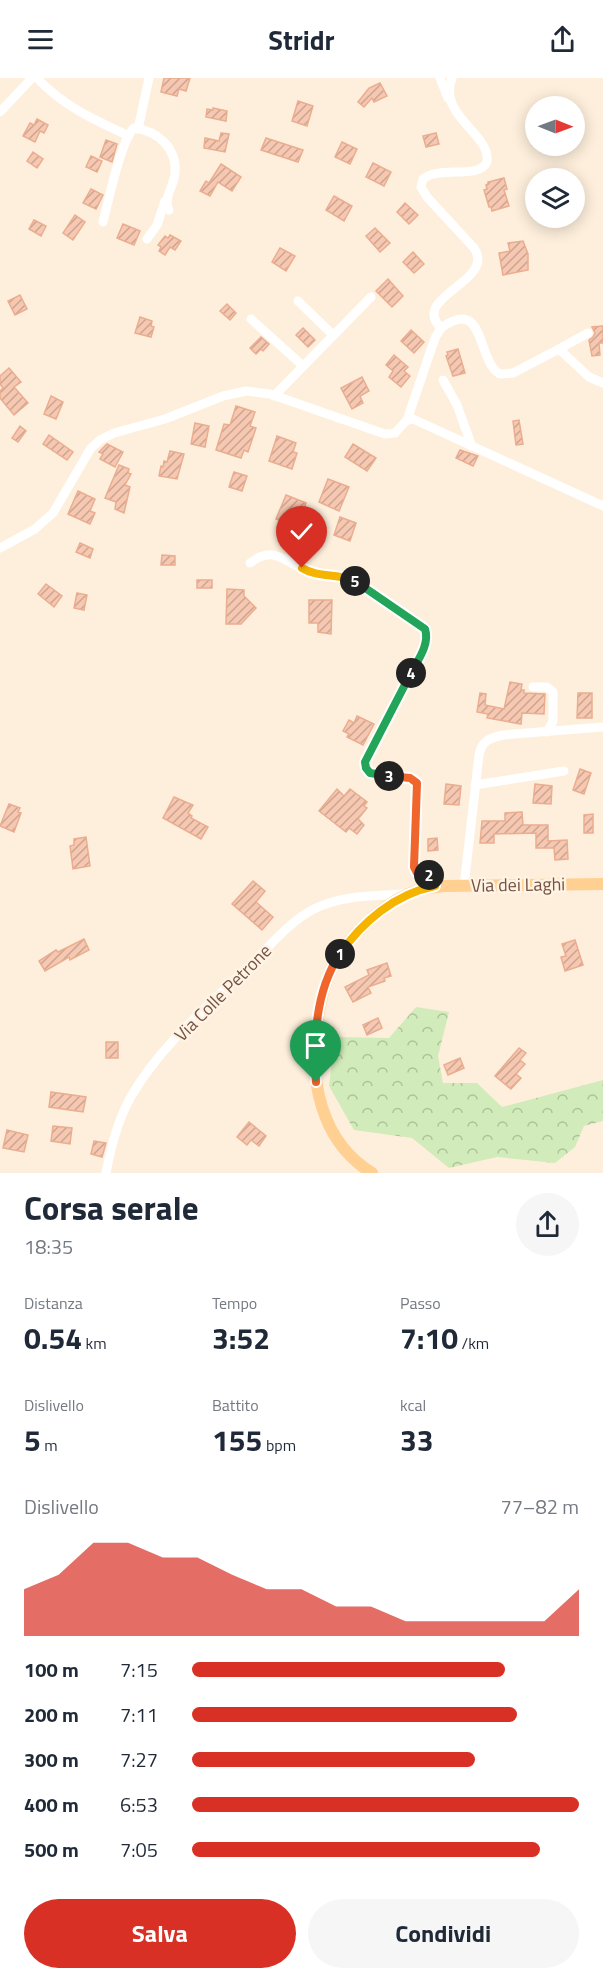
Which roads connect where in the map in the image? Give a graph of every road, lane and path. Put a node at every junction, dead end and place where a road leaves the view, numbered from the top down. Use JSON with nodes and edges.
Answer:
{"nodes":[{"id":1,"x":32,"y":78,"type":"edge"},
{"id":2,"x":36,"y":78,"type":"edge"},
{"id":3,"x":149,"y":78,"type":"edge"},
{"id":4,"x":440,"y":78,"type":"edge"},
{"id":5,"x":452,"y":78,"type":"edge"},
{"id":6,"x":449,"y":101,"type":"junction"},
{"id":7,"x":0,"y":112,"type":"edge"},
{"id":8,"x":138,"y":129,"type":"junction"},
{"id":9,"x":129,"y":136,"type":"junction"},
{"id":10,"x":166,"y":199,"type":"junction"},
{"id":11,"x":169,"y":210,"type":"dead end"},
{"id":12,"x":103,"y":222,"type":"dead end"},
{"id":13,"x":147,"y":239,"type":"dead end"},
{"id":14,"x":370,"y":297,"type":"dead end"},
{"id":15,"x":298,"y":301,"type":"dead end"},
{"id":16,"x":251,"y":319,"type":"dead end"},
{"id":17,"x":441,"y":328,"type":"junction"},
{"id":18,"x":588,"y":333,"type":"dead end"},
{"id":19,"x":332,"y":334,"type":"junction"},
{"id":20,"x":558,"y":349,"type":"junction"},
{"id":21,"x":302,"y":365,"type":"junction"},
{"id":22,"x":442,"y":380,"type":"dead end"},
{"id":23,"x":603,"y":382,"type":"edge"},
{"id":24,"x":274,"y":396,"type":"junction"},
{"id":25,"x":410,"y":417,"type":"junction"},
{"id":26,"x":471,"y":444,"type":"junction"},
{"id":27,"x":603,"y":506,"type":"edge"},
{"id":28,"x":0,"y":548,"type":"edge"},
{"id":29,"x":250,"y":562,"type":"dead end"},
{"id":30,"x":533,"y":687,"type":"dead end"},
{"id":31,"x":603,"y":727,"type":"edge"},
{"id":32,"x":547,"y":732,"type":"junction"},
{"id":33,"x":564,"y":771,"type":"dead end"},
{"id":34,"x":475,"y":785,"type":"junction"},
{"id":35,"x":603,"y":884,"type":"edge"},
{"id":36,"x":464,"y":885,"type":"junction"},
{"id":37,"x":435,"y":886,"type":"junction"},
{"id":38,"x":407,"y":894,"type":"junction"},
{"id":39,"x":106,"y":1173,"type":"edge"},
{"id":40,"x":372,"y":1173,"type":"edge"}],
"edges":[{"from":1,"to":7,"type":"street"},
{"from":2,"to":9,"type":"street"},
{"from":3,"to":8,"type":"street"},
{"from":4,"to":6,"type":"street"},
{"from":5,"to":6,"type":"street"},
{"from":6,"to":17,"type":"street"},
{"from":8,"to":9,"type":"street"},
{"from":8,"to":10,"type":"street"},
{"from":9,"to":12,"type":"street"},
{"from":10,"to":11,"type":"street"},
{"from":10,"to":13,"type":"street"},
{"from":14,"to":19,"type":"street"},
{"from":15,"to":19,"type":"street"},
{"from":16,"to":21,"type":"street"},
{"from":17,"to":20,"type":"street"},
{"from":17,"to":25,"type":"street"},
{"from":18,"to":20,"type":"street"},
{"from":19,"to":21,"type":"street"},
{"from":20,"to":23,"type":"street"},
{"from":21,"to":24,"type":"street"},
{"from":22,"to":26,"type":"street"},
{"from":24,"to":25,"type":"street"},
{"from":24,"to":28,"type":"street"},
{"from":25,"to":26,"type":"street"},
{"from":26,"to":27,"type":"street"},
{"from":29,"to":37,"type":"street"},
{"from":30,"to":32,"type":"street"},
{"from":31,"to":32,"type":"street"},
{"from":32,"to":34,"type":"street"},
{"from":33,"to":34,"type":"street"},
{"from":34,"to":36,"type":"street"},
{"from":35,"to":36,"type":"main road","name":"Via dei Laghi"},
{"from":36,"to":37,"type":"main road","name":"Via dei Laghi"},
{"from":37,"to":38,"type":"main road","name":"Via dei Laghi"},
{"from":38,"to":39,"type":"street","name":"Via Colle Petrone"},
{"from":38,"to":40,"type":"main road","name":"Via dei Laghi"}]}
